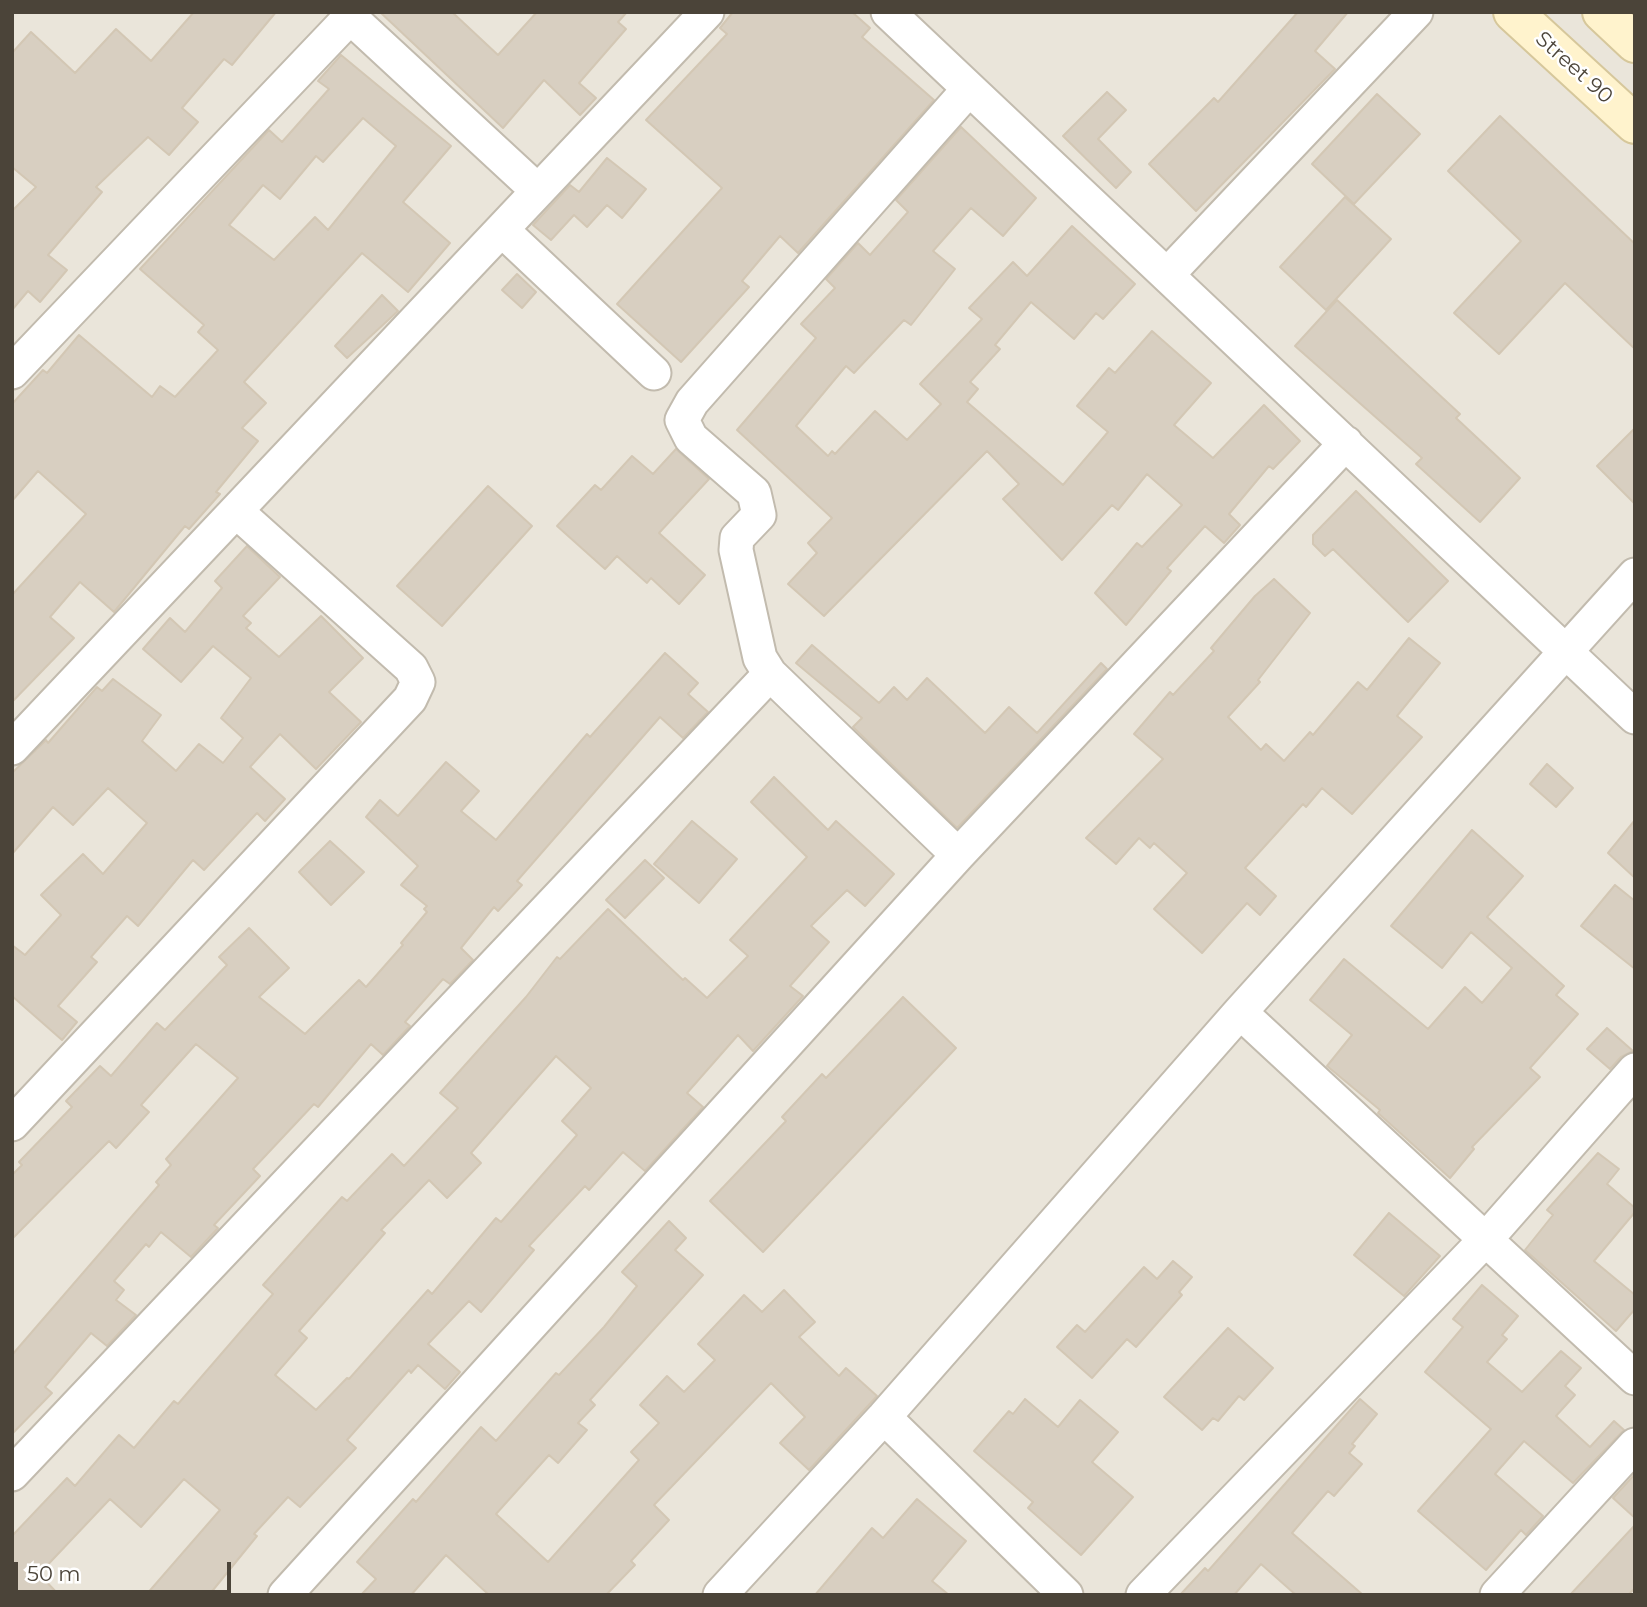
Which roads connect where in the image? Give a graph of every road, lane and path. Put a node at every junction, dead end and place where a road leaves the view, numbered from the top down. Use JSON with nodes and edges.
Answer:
{"nodes":[{"id":1,"x":707,"y":12,"type":"edge"},
{"id":2,"x":888,"y":12,"type":"edge"},
{"id":3,"x":1416,"y":12,"type":"edge"},
{"id":4,"x":1513,"y":12,"type":"edge"},
{"id":5,"x":1602,"y":12,"type":"edge"},
{"id":6,"x":352,"y":15,"type":"edge"},
{"id":7,"x":1635,"y":43,"type":"edge"},
{"id":8,"x":969,"y":89,"type":"junction"},
{"id":9,"x":1635,"y":124,"type":"edge"},
{"id":10,"x":538,"y":191,"type":"junction"},
{"id":11,"x":502,"y":230,"type":"junction"},
{"id":12,"x":1167,"y":275,"type":"junction"},
{"id":13,"x":12,"y":372,"type":"edge"},
{"id":14,"x":654,"y":373,"type":"dead end"},
{"id":15,"x":1346,"y":443,"type":"junction"},
{"id":16,"x":236,"y":511,"type":"junction"},
{"id":17,"x":1635,"y":575,"type":"edge"},
{"id":18,"x":1565,"y":652,"type":"junction"},
{"id":19,"x":770,"y":674,"type":"junction"},
{"id":20,"x":1635,"y":718,"type":"edge"},
{"id":21,"x":12,"y":748,"type":"edge"},
{"id":22,"x":958,"y":855,"type":"junction"},
{"id":23,"x":1240,"y":1013,"type":"junction"},
{"id":24,"x":1635,"y":1070,"type":"edge"},
{"id":25,"x":12,"y":1124,"type":"edge"},
{"id":26,"x":1487,"y":1238,"type":"junction"},
{"id":27,"x":1635,"y":1378,"type":"edge"},
{"id":28,"x":884,"y":1417,"type":"junction"},
{"id":29,"x":1635,"y":1445,"type":"edge"},
{"id":30,"x":12,"y":1474,"type":"edge"},
{"id":31,"x":285,"y":1595,"type":"edge"},
{"id":32,"x":720,"y":1595,"type":"edge"},
{"id":33,"x":1066,"y":1595,"type":"edge"},
{"id":34,"x":1143,"y":1595,"type":"edge"},
{"id":35,"x":1497,"y":1595,"type":"edge"}],
"edges":[{"from":1,"to":10,"type":"street"},
{"from":2,"to":8,"type":"street"},
{"from":3,"to":12,"type":"street"},
{"from":4,"to":9,"type":"main road","name":"Street 90"},
{"from":5,"to":7,"type":"main road"},
{"from":6,"to":10,"type":"street"},
{"from":6,"to":13,"type":"street"},
{"from":8,"to":12,"type":"street"},
{"from":8,"to":19,"type":"street"},
{"from":10,"to":11,"type":"street"},
{"from":11,"to":14,"type":"street"},
{"from":11,"to":16,"type":"street"},
{"from":12,"to":15,"type":"street"},
{"from":15,"to":18,"type":"street"},
{"from":15,"to":22,"type":"street"},
{"from":16,"to":21,"type":"street"},
{"from":16,"to":25,"type":"street"},
{"from":17,"to":18,"type":"street"},
{"from":18,"to":20,"type":"street"},
{"from":18,"to":23,"type":"street"},
{"from":19,"to":22,"type":"street"},
{"from":19,"to":30,"type":"street"},
{"from":22,"to":31,"type":"street"},
{"from":23,"to":26,"type":"street"},
{"from":23,"to":28,"type":"street"},
{"from":24,"to":26,"type":"street"},
{"from":26,"to":27,"type":"street"},
{"from":26,"to":34,"type":"street"},
{"from":28,"to":32,"type":"street"},
{"from":28,"to":33,"type":"street"},
{"from":29,"to":35,"type":"street"}]}
